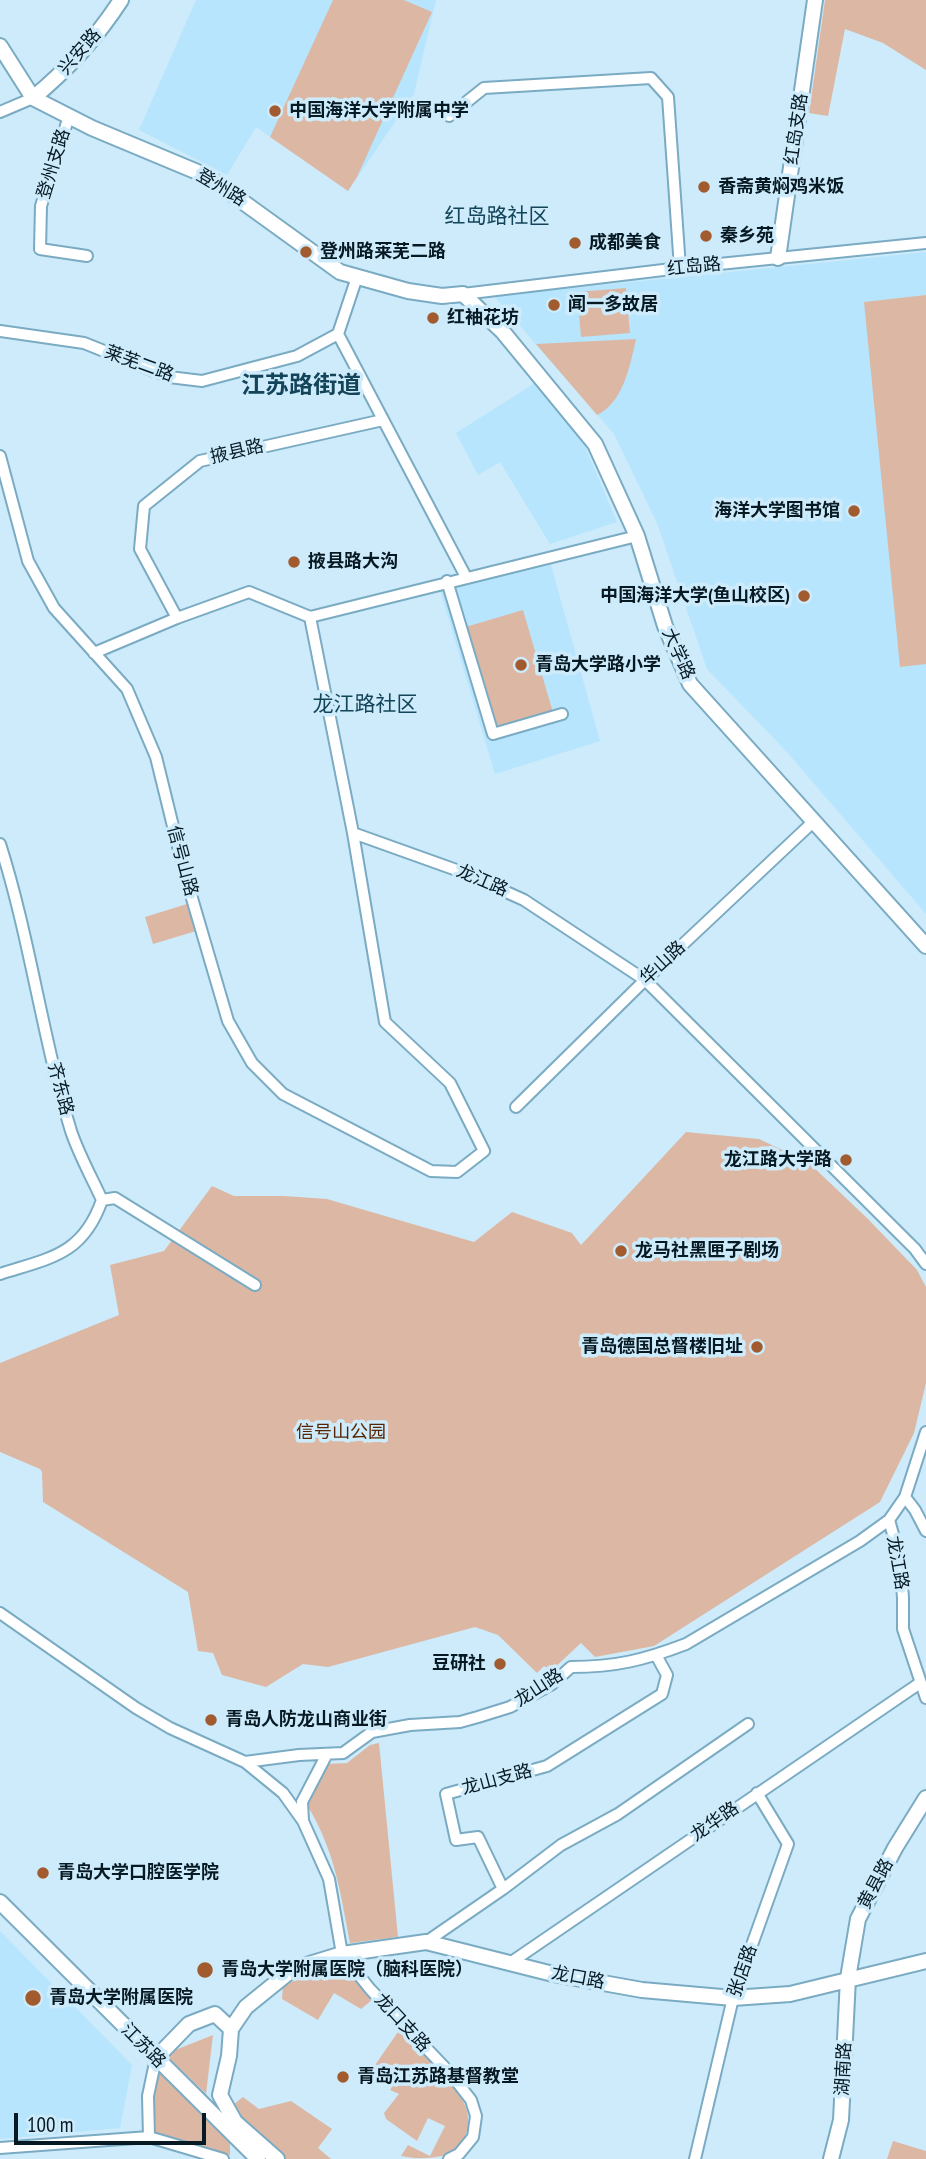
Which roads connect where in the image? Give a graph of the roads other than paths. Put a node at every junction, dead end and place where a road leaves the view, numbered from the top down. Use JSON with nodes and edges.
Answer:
{"nodes":[{"id":1,"x":121,"y":0,"type":"edge"},
{"id":2,"x":815,"y":0,"type":"edge"},
{"id":3,"x":0,"y":46,"type":"edge"},
{"id":4,"x":33,"y":99,"type":"junction"},
{"id":5,"x":0,"y":112,"type":"edge"},
{"id":6,"x":69,"y":116,"type":"junction"},
{"id":7,"x":449,"y":116,"type":"dead end"},
{"id":8,"x":926,"y":243,"type":"edge"},
{"id":9,"x":87,"y":256,"type":"dead end"},
{"id":10,"x":778,"y":258,"type":"junction"},
{"id":11,"x":680,"y":268,"type":"junction"},
{"id":12,"x":357,"y":277,"type":"junction"},
{"id":13,"x":463,"y":294,"type":"junction"},
{"id":14,"x":0,"y":331,"type":"edge"},
{"id":15,"x":338,"y":334,"type":"junction"},
{"id":16,"x":383,"y":419,"type":"junction"},
{"id":17,"x":0,"y":456,"type":"edge"},
{"id":18,"x":637,"y":536,"type":"junction"},
{"id":19,"x":467,"y":577,"type":"junction"},
{"id":20,"x":447,"y":581,"type":"junction"},
{"id":21,"x":310,"y":617,"type":"junction"},
{"id":22,"x":177,"y":618,"type":"junction"},
{"id":23,"x":94,"y":653,"type":"junction"},
{"id":24,"x":562,"y":715,"type":"dead end"},
{"id":25,"x":813,"y":822,"type":"junction"},
{"id":26,"x":353,"y":833,"type":"junction"},
{"id":27,"x":0,"y":844,"type":"edge"},
{"id":28,"x":926,"y":946,"type":"edge"},
{"id":29,"x":645,"y":980,"type":"junction"},
{"id":30,"x":516,"y":1107,"type":"dead end"},
{"id":31,"x":102,"y":1200,"type":"junction"},
{"id":32,"x":915,"y":1248,"type":"junction"},
{"id":33,"x":926,"y":1255,"type":"edge"},
{"id":34,"x":926,"y":1264,"type":"edge"},
{"id":35,"x":0,"y":1273,"type":"edge"},
{"id":36,"x":255,"y":1285,"type":"dead end"},
{"id":37,"x":926,"y":1432,"type":"edge"},
{"id":38,"x":905,"y":1497,"type":"junction"},
{"id":39,"x":889,"y":1520,"type":"junction"},
{"id":40,"x":926,"y":1531,"type":"edge"},
{"id":41,"x":0,"y":1613,"type":"edge"},
{"id":42,"x":656,"y":1655,"type":"junction"},
{"id":43,"x":920,"y":1683,"type":"junction"},
{"id":44,"x":926,"y":1698,"type":"edge"},
{"id":45,"x":748,"y":1724,"type":"dead end"},
{"id":46,"x":327,"y":1754,"type":"junction"},
{"id":47,"x":245,"y":1762,"type":"junction"},
{"id":48,"x":757,"y":1793,"type":"junction"},
{"id":49,"x":926,"y":1798,"type":"edge"},
{"id":50,"x":303,"y":1821,"type":"junction"},
{"id":51,"x":503,"y":1889,"type":"junction"},
{"id":52,"x":0,"y":1902,"type":"edge"},
{"id":53,"x":426,"y":1942,"type":"junction"},
{"id":54,"x":342,"y":1954,"type":"junction"},
{"id":55,"x":926,"y":1961,"type":"edge"},
{"id":56,"x":510,"y":1963,"type":"junction"},
{"id":57,"x":848,"y":1978,"type":"junction"},
{"id":58,"x":733,"y":1998,"type":"junction"},
{"id":59,"x":246,"y":2007,"type":"junction"},
{"id":60,"x":215,"y":2014,"type":"junction"},
{"id":61,"x":231,"y":2029,"type":"junction"},
{"id":62,"x":156,"y":2059,"type":"junction"},
{"id":63,"x":220,"y":2095,"type":"junction"},
{"id":64,"x":195,"y":2098,"type":"junction"},
{"id":65,"x":149,"y":2137,"type":"junction"},
{"id":66,"x":236,"y":2139,"type":"junction"},
{"id":67,"x":0,"y":2148,"type":"edge"},
{"id":68,"x":223,"y":2159,"type":"edge"},
{"id":69,"x":242,"y":2159,"type":"edge"},
{"id":70,"x":258,"y":2159,"type":"edge"},
{"id":71,"x":277,"y":2159,"type":"edge"},
{"id":72,"x":449,"y":2159,"type":"edge"},
{"id":73,"x":695,"y":2159,"type":"edge"},
{"id":74,"x":831,"y":2159,"type":"edge"}],
"edges":[{"from":1,"to":4,"type":"main road","name":"兴安路"},
{"from":2,"to":10,"type":"main road","name":"红岛支路"},
{"from":3,"to":4,"type":"main road"},
{"from":4,"to":5,"type":"street"},
{"from":4,"to":6,"type":"main road","name":"登州路"},
{"from":6,"to":9,"type":"street","name":"登州支路"},
{"from":6,"to":12,"type":"main road","name":"登州路"},
{"from":7,"to":11,"type":"street"},
{"from":8,"to":10,"type":"street","name":"红岛路"},
{"from":10,"to":11,"type":"street","name":"红岛路"},
{"from":11,"to":13,"type":"street","name":"红岛路"},
{"from":12,"to":13,"type":"main road","name":"登州路"},
{"from":12,"to":15,"type":"street"},
{"from":13,"to":18,"type":"main road","name":"大学路"},
{"from":14,"to":15,"type":"street","name":"莱芜二路"},
{"from":15,"to":16,"type":"street"},
{"from":16,"to":19,"type":"street"},
{"from":16,"to":22,"type":"street","name":"掖县路"},
{"from":17,"to":23,"type":"street","name":"信号山路"},
{"from":18,"to":19,"type":"street"},
{"from":18,"to":25,"type":"main road","name":"大学路"},
{"from":19,"to":20,"type":"street"},
{"from":20,"to":21,"type":"street"},
{"from":20,"to":24,"type":"street"},
{"from":21,"to":22,"type":"street"},
{"from":21,"to":26,"type":"street"},
{"from":22,"to":23,"type":"street"},
{"from":23,"to":26,"type":"street","name":"信号山路"},
{"from":25,"to":28,"type":"main road","name":"大学路"},
{"from":25,"to":29,"type":"street","name":"华山路"},
{"from":26,"to":29,"type":"street","name":"龙江路"},
{"from":27,"to":31,"type":"street","name":"齐东路"},
{"from":29,"to":30,"type":"street","name":"华山路"},
{"from":29,"to":32,"type":"street","name":"龙江路"},
{"from":31,"to":35,"type":"street"},
{"from":31,"to":36,"type":"street"},
{"from":32,"to":33,"type":"street"},
{"from":32,"to":34,"type":"street","name":"龙江路"},
{"from":37,"to":38,"type":"street","name":"龙江路"},
{"from":38,"to":39,"type":"street","name":"龙江路"},
{"from":38,"to":40,"type":"street"},
{"from":39,"to":42,"type":"street","name":"龙山路"},
{"from":39,"to":43,"type":"street","name":"龙江路"},
{"from":41,"to":47,"type":"street"},
{"from":42,"to":46,"type":"street","name":"龙山路"},
{"from":42,"to":51,"type":"street","name":"龙山支路"},
{"from":43,"to":44,"type":"street","name":"龙江路"},
{"from":43,"to":48,"type":"street","name":"龙华路"},
{"from":45,"to":51,"type":"street"},
{"from":46,"to":47,"type":"street","name":"龙山路"},
{"from":46,"to":50,"type":"street"},
{"from":47,"to":50,"type":"street"},
{"from":48,"to":56,"type":"street","name":"龙华路"},
{"from":48,"to":58,"type":"street","name":"张店路"},
{"from":49,"to":57,"type":"main road","name":"黄县路"},
{"from":50,"to":54,"type":"street"},
{"from":51,"to":53,"type":"street"},
{"from":52,"to":62,"type":"main road","name":"江苏路"},
{"from":53,"to":54,"type":"main road","name":"龙口路"},
{"from":53,"to":56,"type":"main road","name":"龙口路"},
{"from":54,"to":59,"type":"main road","name":"龙口路"},
{"from":54,"to":72,"type":"street","name":"龙口支路"},
{"from":55,"to":57,"type":"main road","name":"龙口路"},
{"from":56,"to":58,"type":"main road","name":"龙口路"},
{"from":57,"to":58,"type":"main road","name":"龙口路"},
{"from":57,"to":74,"type":"main road","name":"湖南路"},
{"from":58,"to":73,"type":"street","name":"张店路"},
{"from":59,"to":60,"type":"main road","name":"龙口路"},
{"from":59,"to":61,"type":"main road","name":"龙口路"},
{"from":60,"to":61,"type":"main road"},
{"from":60,"to":62,"type":"main road","name":"龙口路"},
{"from":61,"to":63,"type":"main road","name":"龙口路"},
{"from":62,"to":64,"type":"main road","name":"江苏路"},
{"from":62,"to":65,"type":"street"},
{"from":63,"to":64,"type":"main road"},
{"from":63,"to":66,"type":"main road"},
{"from":63,"to":71,"type":"main road"},
{"from":64,"to":66,"type":"main road","name":"江苏路"},
{"from":65,"to":67,"type":"street"},
{"from":65,"to":68,"type":"street"},
{"from":66,"to":69,"type":"main road"},
{"from":66,"to":70,"type":"main road","name":"江苏路"}]}
